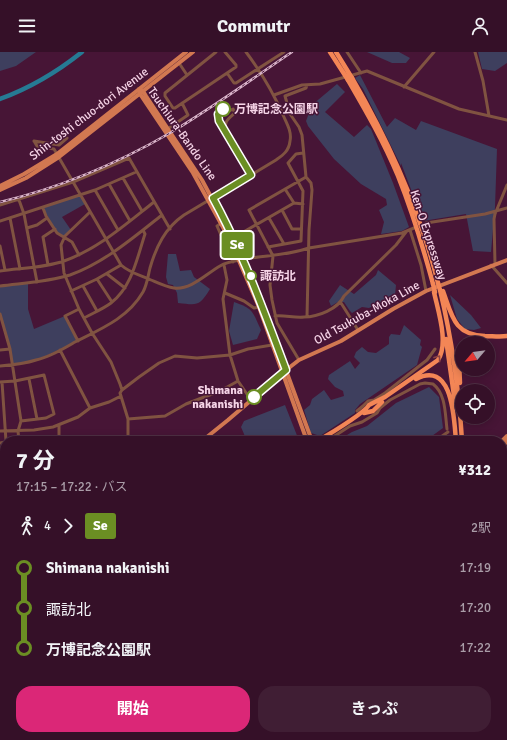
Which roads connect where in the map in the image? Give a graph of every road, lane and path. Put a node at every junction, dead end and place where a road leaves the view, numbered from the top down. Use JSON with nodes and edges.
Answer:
{"nodes":[{"id":1,"x":186,"y":52,"type":"edge"},
{"id":2,"x":192,"y":52,"type":"edge"},
{"id":3,"x":216,"y":52,"type":"edge"},
{"id":4,"x":225,"y":52,"type":"edge"},
{"id":5,"x":246,"y":52,"type":"edge"},
{"id":6,"x":284,"y":52,"type":"edge"},
{"id":7,"x":330,"y":52,"type":"edge"},
{"id":8,"x":336,"y":52,"type":"edge"},
{"id":9,"x":347,"y":52,"type":"edge"},
{"id":10,"x":434,"y":52,"type":"edge"},
{"id":11,"x":475,"y":52,"type":"edge"},
{"id":12,"x":179,"y":63,"type":"junction"},
{"id":13,"x":258,"y":69,"type":"junction"},
{"id":14,"x":227,"y":73,"type":"junction"},
{"id":15,"x":361,"y":73,"type":"junction"},
{"id":16,"x":187,"y":76,"type":"junction"},
{"id":17,"x":350,"y":79,"type":"junction"},
{"id":18,"x":307,"y":85,"type":"junction"},
{"id":19,"x":404,"y":86,"type":"junction"},
{"id":20,"x":141,"y":92,"type":"junction"},
{"id":21,"x":274,"y":95,"type":"junction"},
{"id":22,"x":182,"y":103,"type":"junction"},
{"id":23,"x":489,"y":116,"type":"junction"},
{"id":24,"x":507,"y":120,"type":"edge"},
{"id":25,"x":226,"y":121,"type":"junction"},
{"id":26,"x":219,"y":122,"type":"junction"},
{"id":27,"x":169,"y":128,"type":"junction"},
{"id":28,"x":226,"y":133,"type":"junction"},
{"id":29,"x":67,"y":138,"type":"dead end"},
{"id":30,"x":303,"y":153,"type":"junction"},
{"id":31,"x":58,"y":156,"type":"junction"},
{"id":32,"x":136,"y":172,"type":"junction"},
{"id":33,"x":251,"y":175,"type":"junction"},
{"id":34,"x":306,"y":177,"type":"junction"},
{"id":35,"x":123,"y":178,"type":"junction"},
{"id":36,"x":298,"y":181,"type":"junction"},
{"id":37,"x":73,"y":182,"type":"junction"},
{"id":38,"x":109,"y":184,"type":"junction"},
{"id":39,"x":507,"y":185,"type":"edge"},
{"id":40,"x":0,"y":186,"type":"edge"},
{"id":41,"x":285,"y":189,"type":"junction"},
{"id":42,"x":0,"y":190,"type":"edge"},
{"id":43,"x":95,"y":190,"type":"junction"},
{"id":44,"x":80,"y":195,"type":"junction"},
{"id":45,"x":211,"y":199,"type":"junction"},
{"id":46,"x":19,"y":200,"type":"junction"},
{"id":47,"x":154,"y":202,"type":"junction"},
{"id":48,"x":294,"y":203,"type":"junction"},
{"id":49,"x":303,"y":204,"type":"junction"},
{"id":50,"x":0,"y":205,"type":"edge"},
{"id":51,"x":43,"y":208,"type":"junction"},
{"id":52,"x":507,"y":208,"type":"edge"},
{"id":53,"x":282,"y":210,"type":"junction"},
{"id":54,"x":497,"y":210,"type":"junction"},
{"id":55,"x":90,"y":212,"type":"junction"},
{"id":56,"x":142,"y":212,"type":"junction"},
{"id":57,"x":24,"y":214,"type":"junction"},
{"id":58,"x":162,"y":215,"type":"junction"},
{"id":59,"x":10,"y":218,"type":"junction"},
{"id":60,"x":48,"y":218,"type":"junction"},
{"id":61,"x":269,"y":218,"type":"junction"},
{"id":62,"x":0,"y":221,"type":"edge"},
{"id":63,"x":130,"y":221,"type":"junction"},
{"id":64,"x":222,"y":223,"type":"junction"},
{"id":65,"x":426,"y":223,"type":"dead end"},
{"id":66,"x":257,"y":225,"type":"junction"},
{"id":67,"x":27,"y":228,"type":"junction"},
{"id":68,"x":414,"y":228,"type":"dead end"},
{"id":69,"x":55,"y":229,"type":"junction"},
{"id":70,"x":170,"y":229,"type":"junction"},
{"id":71,"x":301,"y":229,"type":"junction"},
{"id":72,"x":118,"y":230,"type":"junction"},
{"id":73,"x":143,"y":230,"type":"junction"},
{"id":74,"x":408,"y":231,"type":"junction"},
{"id":75,"x":64,"y":238,"type":"junction"},
{"id":76,"x":233,"y":238,"type":"junction"},
{"id":77,"x":105,"y":239,"type":"junction"},
{"id":78,"x":284,"y":244,"type":"junction"},
{"id":79,"x":0,"y":246,"type":"edge"},
{"id":80,"x":268,"y":248,"type":"junction"},
{"id":81,"x":309,"y":248,"type":"junction"},
{"id":82,"x":113,"y":252,"type":"junction"},
{"id":83,"x":79,"y":255,"type":"junction"},
{"id":84,"x":273,"y":256,"type":"junction"},
{"id":85,"x":242,"y":260,"type":"junction"},
{"id":86,"x":507,"y":260,"type":"edge"},
{"id":87,"x":63,"y":261,"type":"junction"},
{"id":88,"x":233,"y":262,"type":"junction"},
{"id":89,"x":48,"y":265,"type":"junction"},
{"id":90,"x":121,"y":265,"type":"junction"},
{"id":91,"x":224,"y":265,"type":"junction"},
{"id":92,"x":493,"y":265,"type":"junction"},
{"id":93,"x":34,"y":267,"type":"junction"},
{"id":94,"x":20,"y":269,"type":"junction"},
{"id":95,"x":4,"y":270,"type":"junction"},
{"id":96,"x":0,"y":271,"type":"edge"},
{"id":97,"x":107,"y":274,"type":"junction"},
{"id":98,"x":132,"y":274,"type":"junction"},
{"id":99,"x":65,"y":276,"type":"junction"},
{"id":100,"x":147,"y":279,"type":"junction"},
{"id":101,"x":96,"y":280,"type":"junction"},
{"id":102,"x":37,"y":282,"type":"junction"},
{"id":103,"x":436,"y":283,"type":"junction"},
{"id":104,"x":507,"y":284,"type":"edge"},
{"id":105,"x":0,"y":286,"type":"edge"},
{"id":106,"x":83,"y":286,"type":"junction"},
{"id":107,"x":125,"y":288,"type":"junction"},
{"id":108,"x":426,"y":291,"type":"junction"},
{"id":109,"x":438,"y":291,"type":"junction"},
{"id":110,"x":71,"y":292,"type":"junction"},
{"id":111,"x":225,"y":293,"type":"junction"},
{"id":112,"x":112,"y":302,"type":"junction"},
{"id":113,"x":341,"y":303,"type":"junction"},
{"id":114,"x":259,"y":307,"type":"junction"},
{"id":115,"x":79,"y":308,"type":"junction"},
{"id":116,"x":97,"y":311,"type":"junction"},
{"id":117,"x":0,"y":314,"type":"edge"},
{"id":118,"x":275,"y":316,"type":"junction"},
{"id":119,"x":307,"y":317,"type":"junction"},
{"id":120,"x":84,"y":318,"type":"junction"},
{"id":121,"x":358,"y":330,"type":"junction"},
{"id":122,"x":92,"y":333,"type":"junction"},
{"id":123,"x":507,"y":336,"type":"edge"},
{"id":124,"x":495,"y":339,"type":"edge"},
{"id":125,"x":507,"y":339,"type":"edge"},
{"id":126,"x":78,"y":341,"type":"junction"},
{"id":127,"x":272,"y":345,"type":"junction"},
{"id":128,"x":10,"y":349,"type":"junction"},
{"id":129,"x":435,"y":349,"type":"dead end"},
{"id":130,"x":0,"y":350,"type":"edge"},
{"id":131,"x":60,"y":350,"type":"junction"},
{"id":132,"x":230,"y":355,"type":"junction"},
{"id":133,"x":300,"y":360,"type":"junction"},
{"id":134,"x":12,"y":365,"type":"junction"},
{"id":135,"x":0,"y":366,"type":"edge"},
{"id":136,"x":284,"y":372,"type":"junction"},
{"id":137,"x":29,"y":379,"type":"junction"},
{"id":138,"x":15,"y":381,"type":"junction"},
{"id":139,"x":238,"y":381,"type":"junction"},
{"id":140,"x":1,"y":382,"type":"edge"},
{"id":141,"x":413,"y":383,"type":"dead end"},
{"id":142,"x":457,"y":384,"type":"edge"},
{"id":143,"x":415,"y":387,"type":"junction"},
{"id":144,"x":122,"y":390,"type":"junction"},
{"id":145,"x":121,"y":396,"type":"junction"},
{"id":146,"x":251,"y":400,"type":"junction"},
{"id":147,"x":0,"y":408,"type":"edge"},
{"id":148,"x":4,"y":408,"type":"junction"},
{"id":149,"x":90,"y":408,"type":"junction"},
{"id":150,"x":357,"y":411,"type":"dead end"},
{"id":151,"x":356,"y":417,"type":"junction"},
{"id":152,"x":37,"y":419,"type":"junction"},
{"id":153,"x":128,"y":419,"type":"junction"},
{"id":154,"x":21,"y":422,"type":"junction"},
{"id":155,"x":59,"y":424,"type":"junction"},
{"id":156,"x":461,"y":424,"type":"edge"},
{"id":157,"x":0,"y":431,"type":"edge"},
{"id":158,"x":5,"y":431,"type":"junction"},
{"id":159,"x":18,"y":431,"type":"junction"},
{"id":160,"x":5,"y":436,"type":"edge"},
{"id":161,"x":18,"y":436,"type":"edge"},
{"id":162,"x":59,"y":436,"type":"edge"},
{"id":163,"x":128,"y":436,"type":"edge"},
{"id":164,"x":208,"y":436,"type":"edge"},
{"id":165,"x":305,"y":436,"type":"edge"},
{"id":166,"x":310,"y":436,"type":"edge"},
{"id":167,"x":326,"y":436,"type":"edge"},
{"id":168,"x":335,"y":436,"type":"edge"},
{"id":169,"x":441,"y":436,"type":"edge"},
{"id":170,"x":456,"y":436,"type":"edge"},
{"id":171,"x":457,"y":436,"type":"edge"},
{"id":172,"x":462,"y":436,"type":"edge"}],
"edges":[{"from":1,"to":20,"type":"main road","name":"Shin-toshi chuo-dori Avenue"},
{"from":2,"to":12,"type":"main road","name":"Shin-toshi chuo-dori Avenue"},
{"from":3,"to":16,"type":"street"},
{"from":4,"to":14,"type":"street"},
{"from":5,"to":13,"type":"street"},
{"from":6,"to":13,"type":"street"},
{"from":7,"to":17,"type":"highway","name":"Ken-O Expressway","bridge":true},
{"from":8,"to":17,"type":"highway","name":"Ken-O Expressway","bridge":true},
{"from":9,"to":15,"type":"street"},
{"from":10,"to":19,"type":"street"},
{"from":11,"to":23,"type":"street"},
{"from":12,"to":16,"type":"street"},
{"from":12,"to":20,"type":"main road","name":"Shin-toshi chuo-dori Avenue"},
{"from":13,"to":14,"type":"street"},
{"from":13,"to":21,"type":"street"},
{"from":14,"to":22,"type":"street"},
{"from":15,"to":18,"type":"street"},
{"from":15,"to":19,"type":"street"},
{"from":16,"to":22,"type":"street"},
{"from":17,"to":103,"type":"highway","name":"Ken-O Expressway"},
{"from":17,"to":103,"type":"highway","name":"Ken-O Expressway"},
{"from":18,"to":21,"type":"street"},
{"from":18,"to":30,"type":"street"},
{"from":19,"to":23,"type":"street"},
{"from":20,"to":27,"type":"main road","name":"Tsuchiura-Bando Line"},
{"from":20,"to":31,"type":"main road","name":"Shin-toshi chuo-dori Avenue"},
{"from":20,"to":45,"type":"main road","name":"Tsuchiura-Bando Line"},
{"from":21,"to":33,"type":"street"},
{"from":22,"to":27,"type":"street"},
{"from":23,"to":24,"type":"street"},
{"from":25,"to":26,"type":"street"},
{"from":25,"to":26,"type":"street"},
{"from":25,"to":28,"type":"street"},
{"from":26,"to":28,"type":"street"},
{"from":27,"to":45,"type":"main road","name":"Tsuchiura-Bando Line"},
{"from":28,"to":33,"type":"street"},
{"from":29,"to":31,"type":"street"},
{"from":30,"to":34,"type":"street"},
{"from":30,"to":36,"type":"street"},
{"from":31,"to":37,"type":"street"},
{"from":31,"to":40,"type":"main road","name":"Shin-toshi chuo-dori Avenue"},
{"from":31,"to":42,"type":"main road","name":"Shin-toshi chuo-dori Avenue"},
{"from":32,"to":35,"type":"street"},
{"from":32,"to":37,"type":"street"},
{"from":32,"to":47,"type":"street"},
{"from":33,"to":45,"type":"street"},
{"from":34,"to":36,"type":"street"},
{"from":34,"to":81,"type":"street"},
{"from":35,"to":38,"type":"street"},
{"from":35,"to":56,"type":"street"},
{"from":36,"to":41,"type":"street"},
{"from":36,"to":49,"type":"street"},
{"from":37,"to":44,"type":"street"},
{"from":37,"to":46,"type":"street"},
{"from":38,"to":43,"type":"street"},
{"from":38,"to":63,"type":"street"},
{"from":39,"to":54,"type":"street"},
{"from":41,"to":48,"type":"street"},
{"from":41,"to":66,"type":"street"},
{"from":43,"to":44,"type":"street"},
{"from":43,"to":72,"type":"street"},
{"from":44,"to":51,"type":"street"},
{"from":44,"to":55,"type":"street"},
{"from":45,"to":64,"type":"main road","name":"Tsuchiura-Bando Line"},
{"from":45,"to":70,"type":"street"},
{"from":45,"to":76,"type":"main road","name":"Tsuchiura-Bando Line"},
{"from":46,"to":50,"type":"street"},
{"from":46,"to":57,"type":"street"},
{"from":47,"to":56,"type":"street"},
{"from":47,"to":58,"type":"street"},
{"from":48,"to":49,"type":"street"},
{"from":48,"to":53,"type":"street"},
{"from":49,"to":71,"type":"street"},
{"from":51,"to":57,"type":"street"},
{"from":51,"to":60,"type":"street"},
{"from":52,"to":54,"type":"street"},
{"from":53,"to":61,"type":"street"},
{"from":53,"to":71,"type":"street"},
{"from":54,"to":65,"type":"street"},
{"from":54,"to":92,"type":"street"},
{"from":55,"to":75,"type":"street"},
{"from":55,"to":77,"type":"street"},
{"from":56,"to":63,"type":"street"},
{"from":57,"to":59,"type":"street"},
{"from":57,"to":67,"type":"street"},
{"from":58,"to":70,"type":"street"},
{"from":58,"to":73,"type":"street"},
{"from":59,"to":62,"type":"street"},
{"from":59,"to":94,"type":"street"},
{"from":60,"to":67,"type":"street"},
{"from":60,"to":69,"type":"street"},
{"from":61,"to":66,"type":"street"},
{"from":61,"to":78,"type":"street"},
{"from":63,"to":72,"type":"street"},
{"from":64,"to":85,"type":"main road","name":"Tsuchiura-Bando Line"},
{"from":64,"to":88,"type":"street"},
{"from":66,"to":76,"type":"street"},
{"from":66,"to":80,"type":"street"},
{"from":67,"to":93,"type":"street"},
{"from":68,"to":74,"type":"street"},
{"from":69,"to":75,"type":"street"},
{"from":69,"to":89,"type":"street"},
{"from":70,"to":100,"type":"street"},
{"from":71,"to":78,"type":"street"},
{"from":72,"to":77,"type":"street"},
{"from":73,"to":82,"type":"street"},
{"from":73,"to":98,"type":"street"},
{"from":74,"to":81,"type":"street"},
{"from":74,"to":108,"type":"street"},
{"from":74,"to":113,"type":"street"},
{"from":75,"to":83,"type":"street"},
{"from":75,"to":87,"type":"street"},
{"from":76,"to":85,"type":"main road","name":"Tsuchiura-Bando Line"},
{"from":77,"to":82,"type":"street"},
{"from":77,"to":83,"type":"street"},
{"from":78,"to":80,"type":"street"},
{"from":79,"to":95,"type":"street"},
{"from":80,"to":84,"type":"street"},
{"from":81,"to":84,"type":"street"},
{"from":81,"to":119,"type":"street"},
{"from":82,"to":90,"type":"street"},
{"from":82,"to":99,"type":"street"},
{"from":83,"to":87,"type":"street"},
{"from":84,"to":85,"type":"street"},
{"from":84,"to":118,"type":"street"},
{"from":85,"to":88,"type":"street"},
{"from":85,"to":114,"type":"main road","name":"Tsuchiura-Bando Line"},
{"from":85,"to":136,"type":"main road","name":"Tsuchiura-Bando Line"},
{"from":86,"to":92,"type":"main road","name":"Old Tsukuba-Moka Line"},
{"from":87,"to":89,"type":"street"},
{"from":87,"to":99,"type":"street"},
{"from":88,"to":91,"type":"street"},
{"from":89,"to":93,"type":"street"},
{"from":90,"to":97,"type":"street"},
{"from":90,"to":98,"type":"street"},
{"from":91,"to":100,"type":"street"},
{"from":91,"to":111,"type":"street"},
{"from":92,"to":104,"type":"street"},
{"from":92,"to":108,"type":"main road","name":"Old Tsukuba-Moka Line"},
{"from":93,"to":94,"type":"street"},
{"from":93,"to":102,"type":"street"},
{"from":94,"to":95,"type":"street"},
{"from":95,"to":96,"type":"street"},
{"from":97,"to":101,"type":"street"},
{"from":97,"to":107,"type":"street"},
{"from":98,"to":100,"type":"street"},
{"from":98,"to":107,"type":"street"},
{"from":99,"to":102,"type":"street"},
{"from":99,"to":110,"type":"street"},
{"from":100,"to":122,"type":"street"},
{"from":101,"to":106,"type":"street"},
{"from":101,"to":112,"type":"street"},
{"from":102,"to":105,"type":"street"},
{"from":103,"to":109,"type":"highway","name":"Ken-O Expressway","bridge":true},
{"from":106,"to":110,"type":"street"},
{"from":106,"to":116,"type":"street"},
{"from":107,"to":112,"type":"street"},
{"from":108,"to":121,"type":"main road","name":"Old Tsukuba-Moka Line"},
{"from":109,"to":123,"type":"highway"},
{"from":109,"to":142,"type":"highway","name":"Ken-O Expressway"},
{"from":151,"to":109,"type":"highway","one_way":true},
{"from":109,"to":171,"type":"highway","name":"Ken-O Expressway"},
{"from":110,"to":115,"type":"street"},
{"from":111,"to":114,"type":"street"},
{"from":111,"to":132,"type":"street"},
{"from":112,"to":116,"type":"street"},
{"from":113,"to":119,"type":"street"},
{"from":113,"to":121,"type":"street"},
{"from":114,"to":127,"type":"main road","name":"Tsuchiura-Bando Line"},
{"from":115,"to":120,"type":"street"},
{"from":115,"to":126,"type":"street"},
{"from":116,"to":120,"type":"street"},
{"from":117,"to":128,"type":"street"},
{"from":118,"to":119,"type":"street"},
{"from":118,"to":133,"type":"street"},
{"from":120,"to":122,"type":"street"},
{"from":121,"to":133,"type":"main road","name":"Old Tsukuba-Moka Line"},
{"from":122,"to":126,"type":"street"},
{"from":122,"to":144,"type":"street"},
{"from":124,"to":125,"type":"highway"},
{"from":126,"to":131,"type":"street"},
{"from":127,"to":132,"type":"street"},
{"from":127,"to":136,"type":"main road","name":"Tsuchiura-Bando Line"},
{"from":128,"to":130,"type":"street"},
{"from":128,"to":134,"type":"street"},
{"from":129,"to":150,"type":"street"},
{"from":131,"to":134,"type":"street"},
{"from":131,"to":149,"type":"street"},
{"from":132,"to":139,"type":"street"},
{"from":132,"to":144,"type":"street"},
{"from":133,"to":136,"type":"main road","name":"Old Tsukuba-Moka Line"},
{"from":134,"to":135,"type":"street"},
{"from":134,"to":138,"type":"street"},
{"from":136,"to":146,"type":"main road","name":"Old Tsukuba-Moka Line"},
{"from":136,"to":165,"type":"main road","name":"Tsuchiura-Bando Line"},
{"from":136,"to":166,"type":"main road","name":"Tsuchiura-Bando Line"},
{"from":137,"to":138,"type":"street"},
{"from":137,"to":152,"type":"street"},
{"from":137,"to":152,"type":"street"},
{"from":138,"to":140,"type":"street"},
{"from":138,"to":154,"type":"street"},
{"from":139,"to":146,"type":"street"},
{"from":139,"to":153,"type":"street"},
{"from":140,"to":148,"type":"street"},
{"from":141,"to":143,"type":"street"},
{"from":143,"to":168,"type":"street"},
{"from":143,"to":169,"type":"street"},
{"from":144,"to":145,"type":"street"},
{"from":145,"to":149,"type":"street"},
{"from":145,"to":153,"type":"street"},
{"from":146,"to":164,"type":"main road","name":"Old Tsukuba-Moka Line"},
{"from":147,"to":148,"type":"street"},
{"from":148,"to":158,"type":"street"},
{"from":149,"to":155,"type":"street"},
{"from":151,"to":167,"type":"highway"},
{"from":151,"to":170,"type":"highway"},
{"from":152,"to":154,"type":"street"},
{"from":153,"to":163,"type":"street"},
{"from":154,"to":159,"type":"street"},
{"from":155,"to":159,"type":"street"},
{"from":155,"to":162,"type":"street"},
{"from":156,"to":172,"type":"highway","name":"Ken-O Expressway"},
{"from":157,"to":158,"type":"street"},
{"from":158,"to":159,"type":"street"},
{"from":158,"to":160,"type":"street"},
{"from":159,"to":161,"type":"street"}]}
